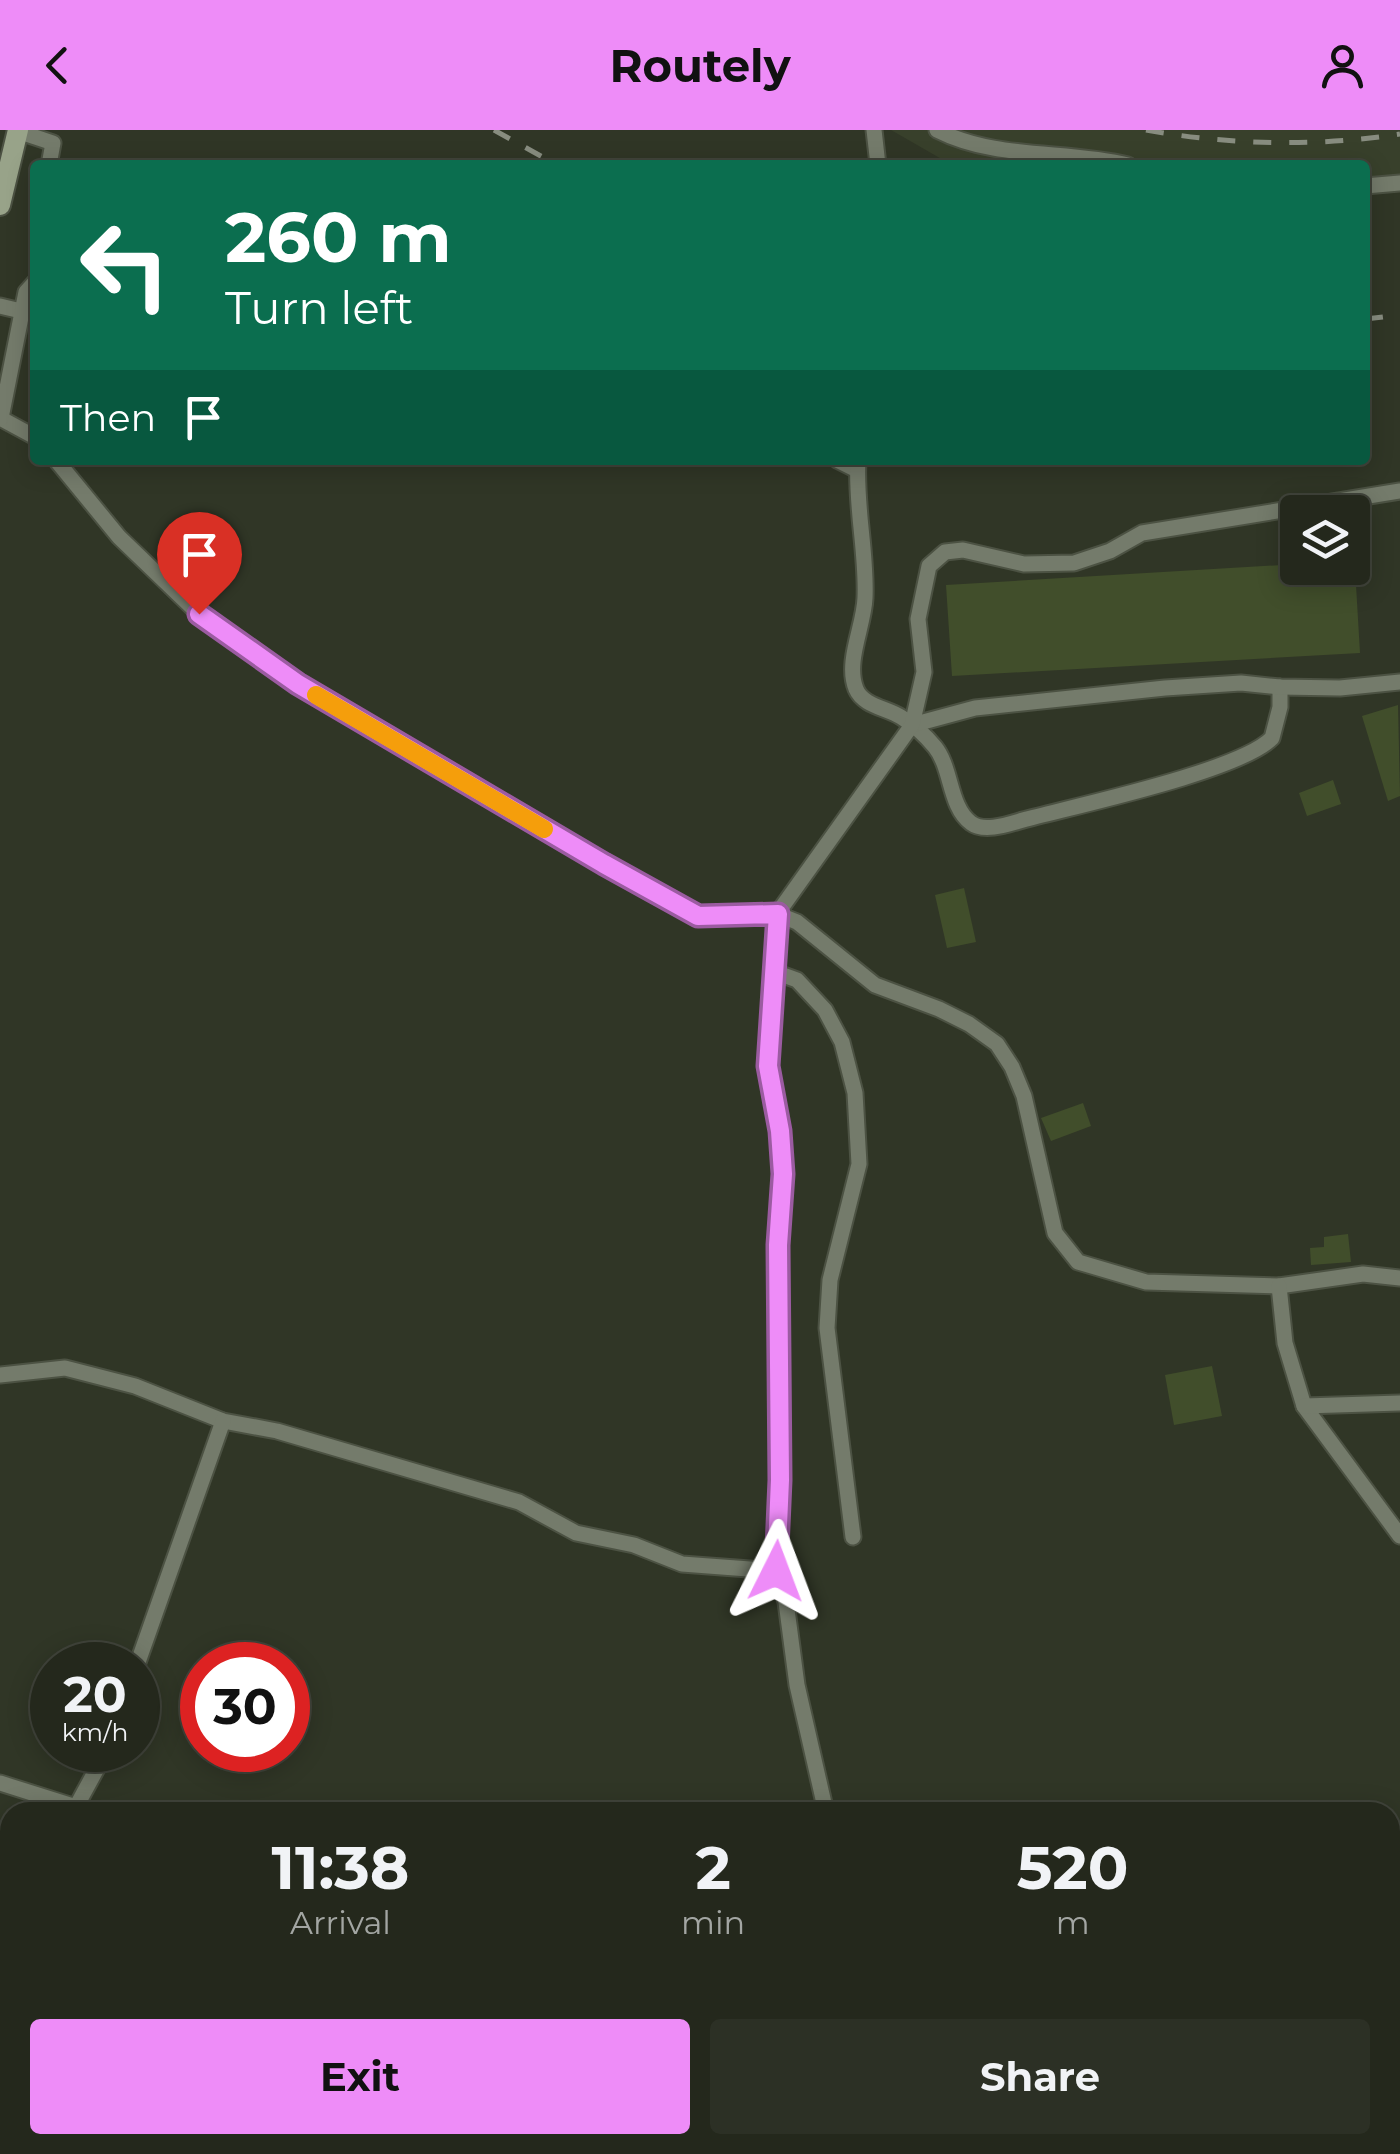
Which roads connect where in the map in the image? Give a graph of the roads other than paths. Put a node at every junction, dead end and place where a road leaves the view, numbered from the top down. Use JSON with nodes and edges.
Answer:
{"nodes":[{"id":1,"x":874,"y":130,"type":"edge"},
{"id":2,"x":937,"y":130,"type":"edge"},
{"id":3,"x":18,"y":131,"type":"edge"},
{"id":4,"x":50,"y":160,"type":"edge"},
{"id":5,"x":877,"y":160,"type":"edge"},
{"id":6,"x":1108,"y":160,"type":"edge"},
{"id":7,"x":3,"y":174,"type":"edge"},
{"id":8,"x":1400,"y":183,"type":"edge"},
{"id":9,"x":1370,"y":186,"type":"edge"},
{"id":10,"x":0,"y":205,"type":"edge"},
{"id":11,"x":30,"y":284,"type":"edge"},
{"id":12,"x":0,"y":306,"type":"edge"},
{"id":13,"x":21,"y":311,"type":"junction"},
{"id":14,"x":0,"y":418,"type":"edge"},
{"id":15,"x":30,"y":434,"type":"edge"},
{"id":16,"x":60,"y":465,"type":"edge"},
{"id":17,"x":858,"y":465,"type":"edge"},
{"id":18,"x":1400,"y":491,"type":"edge"},
{"id":19,"x":1400,"y":682,"type":"edge"},
{"id":20,"x":1280,"y":688,"type":"junction"},
{"id":21,"x":912,"y":725,"type":"junction"},
{"id":22,"x":778,"y":914,"type":"junction"},
{"id":23,"x":776,"y":972,"type":"junction"},
{"id":24,"x":1400,"y":1278,"type":"edge"},
{"id":25,"x":1279,"y":1286,"type":"junction"},
{"id":26,"x":0,"y":1375,"type":"edge"},
{"id":27,"x":1400,"y":1403,"type":"edge"},
{"id":28,"x":1304,"y":1406,"type":"junction"},
{"id":29,"x":224,"y":1421,"type":"junction"},
{"id":30,"x":1400,"y":1536,"type":"edge"},
{"id":31,"x":853,"y":1537,"type":"dead end"},
{"id":32,"x":776,"y":1571,"type":"junction"},
{"id":33,"x":145,"y":1642,"type":"edge"},
{"id":34,"x":96,"y":1772,"type":"edge"},
{"id":35,"x":0,"y":1782,"type":"edge"},
{"id":36,"x":54,"y":1802,"type":"edge"},
{"id":37,"x":80,"y":1802,"type":"edge"},
{"id":38,"x":824,"y":1802,"type":"edge"}],
"edges":[{"from":1,"to":5,"type":"street"},
{"from":2,"to":6,"type":"street"},
{"from":3,"to":4,"type":"street"},
{"from":3,"to":7,"type":"main road"},
{"from":7,"to":10,"type":"main road"},
{"from":8,"to":9,"type":"street"},
{"from":11,"to":13,"type":"street"},
{"from":12,"to":13,"type":"street"},
{"from":13,"to":14,"type":"street"},
{"from":14,"to":15,"type":"street"},
{"from":16,"to":22,"type":"street"},
{"from":17,"to":21,"type":"street"},
{"from":18,"to":21,"type":"street"},
{"from":19,"to":20,"type":"street"},
{"from":20,"to":21,"type":"street"},
{"from":20,"to":21,"type":"street"},
{"from":21,"to":22,"type":"street"},
{"from":22,"to":23,"type":"street"},
{"from":22,"to":25,"type":"street"},
{"from":23,"to":31,"type":"street"},
{"from":23,"to":32,"type":"street"},
{"from":24,"to":25,"type":"street"},
{"from":25,"to":28,"type":"street"},
{"from":26,"to":29,"type":"street"},
{"from":27,"to":28,"type":"street"},
{"from":28,"to":30,"type":"street"},
{"from":29,"to":32,"type":"street"},
{"from":29,"to":33,"type":"street"},
{"from":32,"to":38,"type":"street"},
{"from":34,"to":37,"type":"street"},
{"from":35,"to":36,"type":"street"}]}
